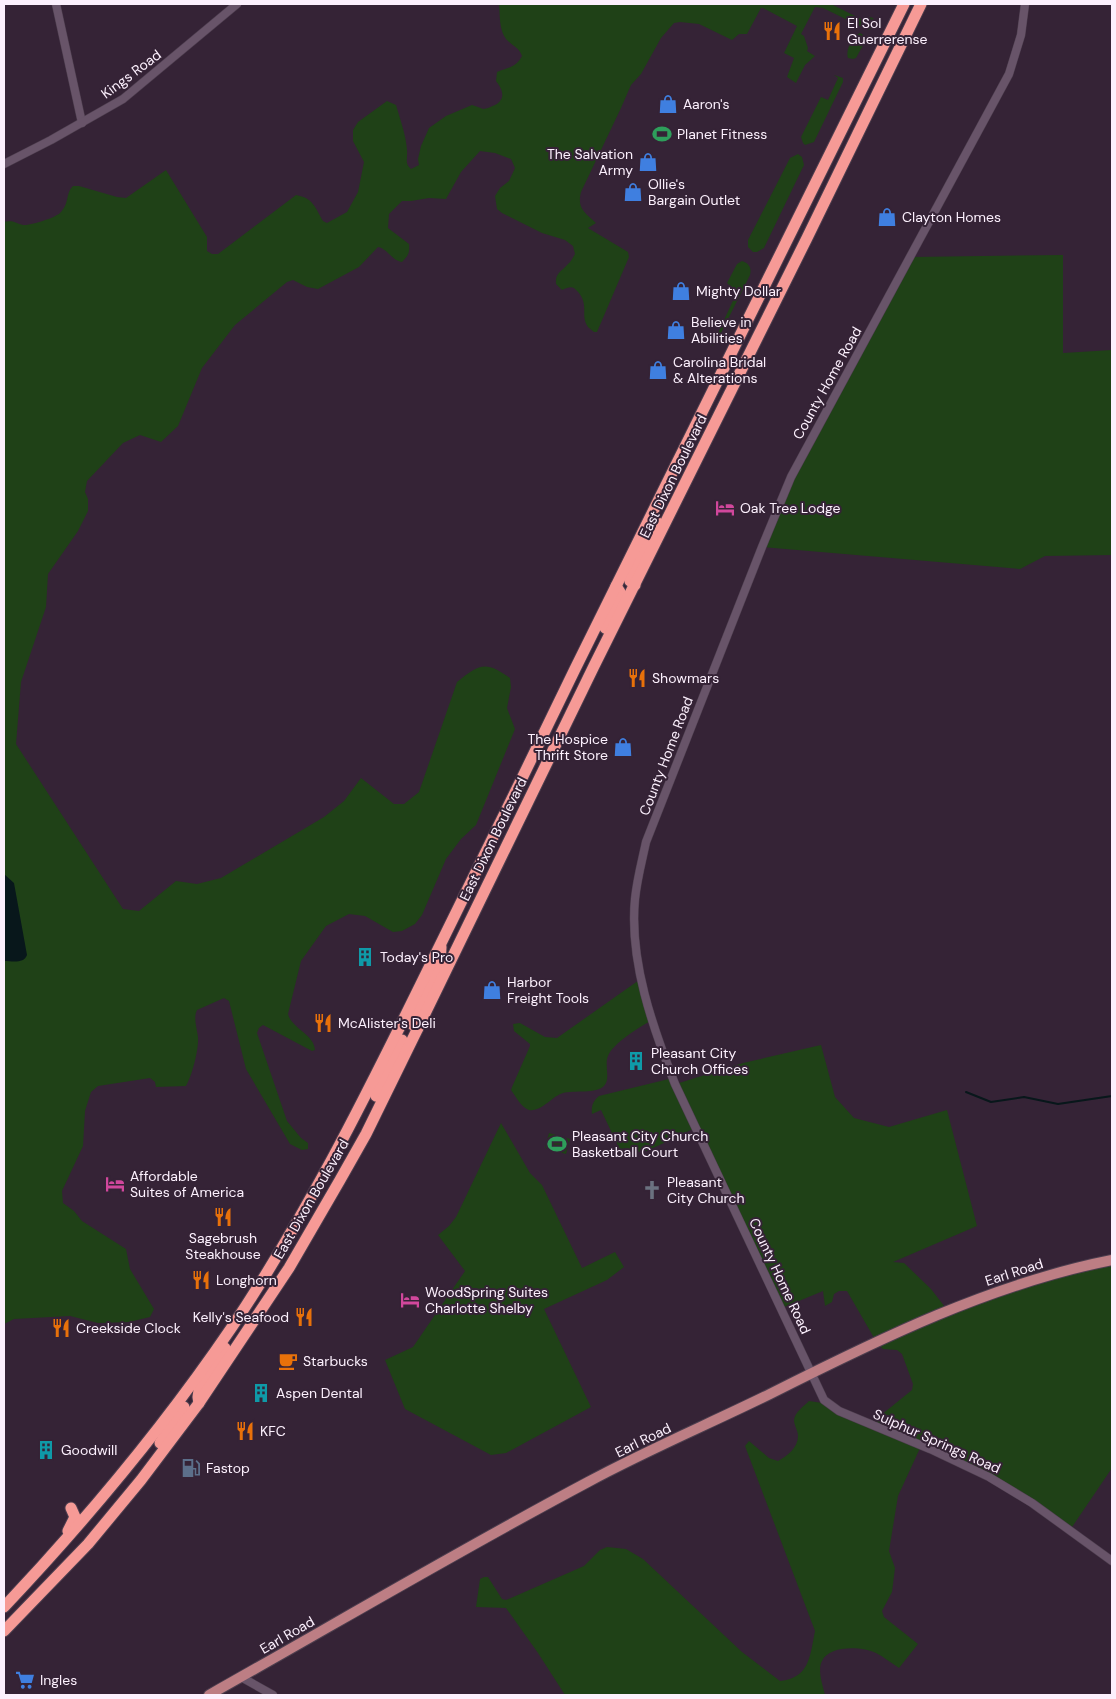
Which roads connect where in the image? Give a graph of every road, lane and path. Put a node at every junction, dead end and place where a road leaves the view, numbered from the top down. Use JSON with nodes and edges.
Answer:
{"nodes":[{"id":1,"x":56,"y":4,"type":"edge"},
{"id":2,"x":237,"y":4,"type":"edge"},
{"id":3,"x":904,"y":4,"type":"edge"},
{"id":4,"x":921,"y":4,"type":"edge"},
{"id":5,"x":1025,"y":4,"type":"edge"},
{"id":6,"x":82,"y":123,"type":"junction"},
{"id":7,"x":4,"y":164,"type":"edge"},
{"id":8,"x":665,"y":488,"type":"junction"},
{"id":9,"x":635,"y":585,"type":"junction"},
{"id":10,"x":616,"y":586,"type":"junction"},
{"id":11,"x":587,"y":679,"type":"junction"},
{"id":12,"x":441,"y":943,"type":"junction"},
{"id":13,"x":399,"y":1028,"type":"junction"},
{"id":14,"x":418,"y":1028,"type":"junction"},
{"id":15,"x":366,"y":1134,"type":"junction"},
{"id":16,"x":1112,"y":1260,"type":"edge"},
{"id":17,"x":233,"y":1326,"type":"junction"},
{"id":18,"x":811,"y":1373,"type":"junction"},
{"id":19,"x":190,"y":1388,"type":"junction"},
{"id":20,"x":199,"y":1403,"type":"junction"},
{"id":21,"x":120,"y":1477,"type":"junction"},
{"id":22,"x":141,"y":1480,"type":"junction"},
{"id":23,"x":1112,"y":1561,"type":"edge"},
{"id":24,"x":40,"y":1568,"type":"junction"},
{"id":25,"x":4,"y":1607,"type":"edge"},
{"id":26,"x":4,"y":1631,"type":"edge"},
{"id":27,"x":241,"y":1677,"type":"junction"},
{"id":28,"x":209,"y":1695,"type":"edge"},
{"id":29,"x":273,"y":1695,"type":"edge"}],
"edges":[{"from":1,"to":6,"type":"street"},
{"from":2,"to":6,"type":"street","name":"Kings Road"},
{"from":3,"to":8,"type":"highway","name":"East Dixon Boulevard"},
{"from":4,"to":9,"type":"highway","name":"East Dixon Boulevard"},
{"from":5,"to":18,"type":"street","name":"County Home Road"},
{"from":6,"to":7,"type":"street","name":"Kings Road"},
{"from":8,"to":9,"type":"highway"},
{"from":8,"to":10,"type":"highway","name":"East Dixon Boulevard"},
{"from":9,"to":11,"type":"highway","name":"East Dixon Boulevard"},
{"from":10,"to":11,"type":"highway"},
{"from":10,"to":12,"type":"highway","name":"East Dixon Boulevard"},
{"from":11,"to":14,"type":"highway","name":"East Dixon Boulevard"},
{"from":12,"to":13,"type":"highway","name":"East Dixon Boulevard"},
{"from":12,"to":14,"type":"highway"},
{"from":13,"to":15,"type":"highway"},
{"from":13,"to":17,"type":"highway","name":"East Dixon Boulevard"},
{"from":14,"to":15,"type":"highway","name":"East Dixon Boulevard"},
{"from":15,"to":20,"type":"highway","name":"East Dixon Boulevard"},
{"from":16,"to":18,"type":"main road","name":"Earl Road"},
{"from":17,"to":19,"type":"highway","name":"East Dixon Boulevard"},
{"from":17,"to":20,"type":"highway"},
{"from":18,"to":23,"type":"street","name":"Sulphur Springs Road"},
{"from":18,"to":27,"type":"main road","name":"Earl Road"},
{"from":19,"to":21,"type":"highway","name":"East Dixon Boulevard"},
{"from":19,"to":22,"type":"highway"},
{"from":20,"to":22,"type":"highway","name":"East Dixon Boulevard"},
{"from":21,"to":24,"type":"highway","name":"East Dixon Boulevard"},
{"from":21,"to":24,"type":"highway"},
{"from":22,"to":26,"type":"highway","name":"East Dixon Boulevard"},
{"from":24,"to":25,"type":"highway","name":"East Dixon Boulevard"},
{"from":27,"to":28,"type":"main road","name":"Earl Road"},
{"from":27,"to":29,"type":"street"}]}
